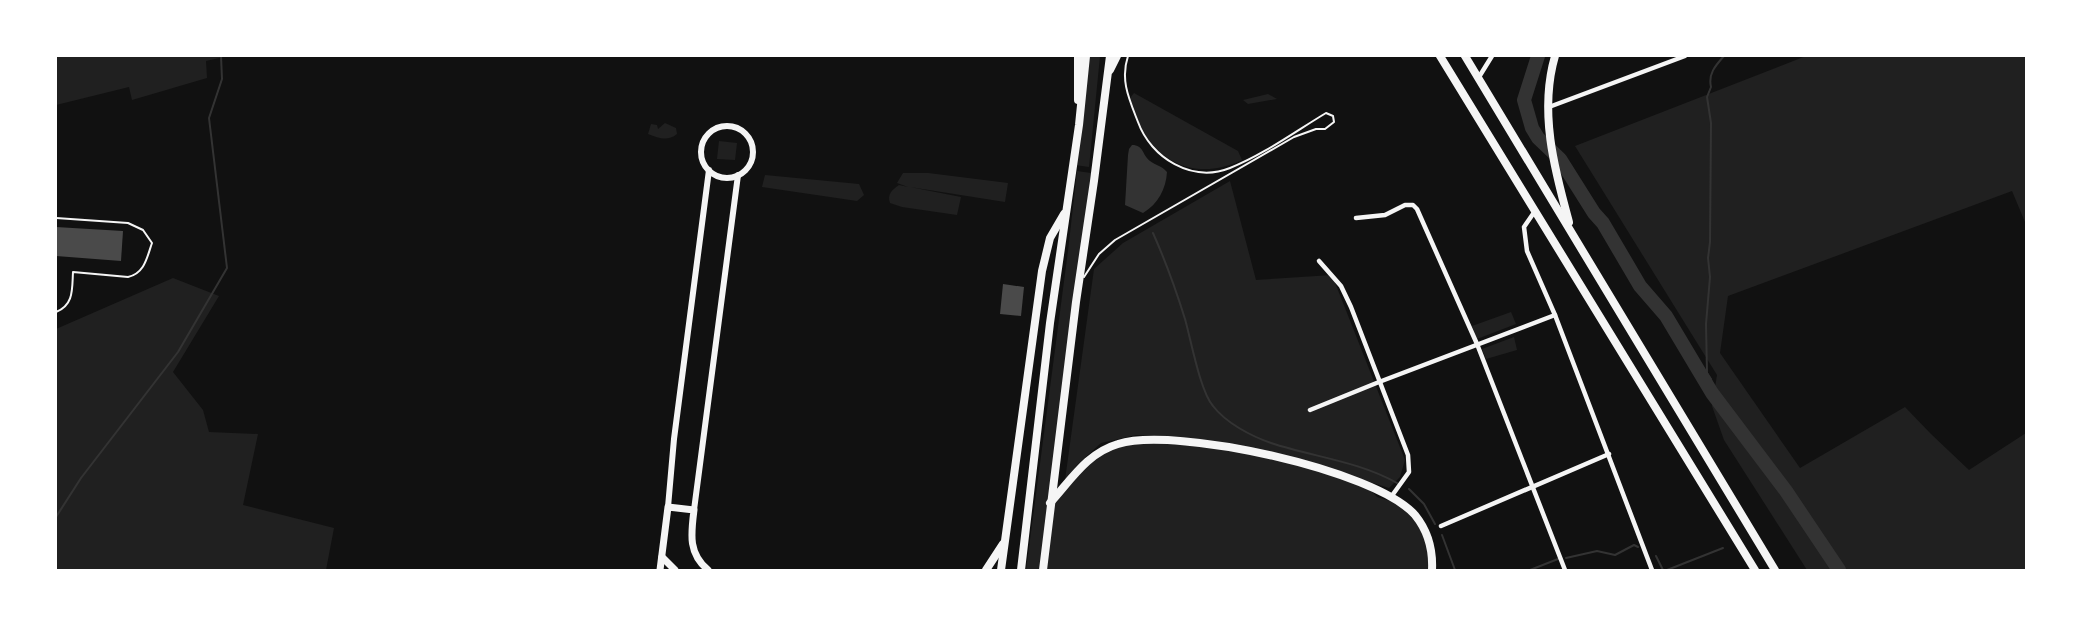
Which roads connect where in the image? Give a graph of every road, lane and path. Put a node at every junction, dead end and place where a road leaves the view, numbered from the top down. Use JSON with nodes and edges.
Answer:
{"nodes":[{"id":1,"x":1078,"y":56,"type":"edge"},
{"id":2,"x":1086,"y":56,"type":"edge"},
{"id":3,"x":1110,"y":56,"type":"edge"},
{"id":4,"x":1117,"y":56,"type":"edge"},
{"id":5,"x":1128,"y":56,"type":"edge"},
{"id":6,"x":1440,"y":56,"type":"edge"},
{"id":7,"x":1465,"y":56,"type":"edge"},
{"id":8,"x":1492,"y":56,"type":"edge"},
{"id":9,"x":1555,"y":56,"type":"edge"},
{"id":10,"x":1685,"y":56,"type":"edge"},
{"id":11,"x":1107,"y":77,"type":"junction"},
{"id":12,"x":1479,"y":77,"type":"junction"},
{"id":13,"x":1549,"y":107,"type":"junction"},
{"id":14,"x":1079,"y":125,"type":"junction"},
{"id":15,"x":709,"y":170,"type":"junction"},
{"id":16,"x":738,"y":175,"type":"junction"},
{"id":17,"x":1068,"y":205,"type":"junction"},
{"id":18,"x":1534,"y":211,"type":"junction"},
{"id":19,"x":56,"y":218,"type":"edge"},
{"id":20,"x":1356,"y":218,"type":"dead end"},
{"id":21,"x":1573,"y":236,"type":"junction"},
{"id":22,"x":1319,"y":261,"type":"dead end"},
{"id":23,"x":1076,"y":302,"type":"junction"},
{"id":24,"x":56,"y":312,"type":"edge"},
{"id":25,"x":1555,"y":315,"type":"junction"},
{"id":26,"x":1477,"y":344,"type":"junction"},
{"id":27,"x":1379,"y":382,"type":"junction"},
{"id":28,"x":1310,"y":410,"type":"dead end"},
{"id":29,"x":1609,"y":454,"type":"junction"},
{"id":30,"x":1533,"y":485,"type":"junction"},
{"id":31,"x":1391,"y":496,"type":"junction"},
{"id":32,"x":1050,"y":503,"type":"junction"},
{"id":33,"x":668,"y":507,"type":"junction"},
{"id":34,"x":694,"y":510,"type":"junction"},
{"id":35,"x":1441,"y":526,"type":"dead end"},
{"id":36,"x":1006,"y":538,"type":"junction"},
{"id":37,"x":662,"y":557,"type":"junction"},
{"id":38,"x":660,"y":570,"type":"edge"},
{"id":39,"x":675,"y":570,"type":"edge"},
{"id":40,"x":708,"y":570,"type":"edge"},
{"id":41,"x":986,"y":570,"type":"edge"},
{"id":42,"x":1001,"y":570,"type":"edge"},
{"id":43,"x":1021,"y":570,"type":"edge"},
{"id":44,"x":1042,"y":570,"type":"edge"},
{"id":45,"x":1432,"y":570,"type":"edge"},
{"id":46,"x":1564,"y":570,"type":"edge"},
{"id":47,"x":1652,"y":570,"type":"edge"},
{"id":48,"x":1755,"y":570,"type":"edge"},
{"id":49,"x":1775,"y":570,"type":"edge"}],
"edges":[{"from":1,"to":14,"type":"highway"},
{"from":2,"to":14,"type":"highway"},
{"from":3,"to":11,"type":"highway"},
{"from":4,"to":11,"type":"main road"},
{"from":5,"to":23,"type":"lane"},
{"from":6,"to":18,"type":"main road"},
{"from":7,"to":12,"type":"main road"},
{"from":8,"to":12,"type":"street"},
{"from":9,"to":13,"type":"main road"},
{"from":10,"to":13,"type":"street"},
{"from":11,"to":23,"type":"highway"},
{"from":12,"to":21,"type":"main road"},
{"from":13,"to":21,"type":"main road"},
{"from":14,"to":17,"type":"highway"},
{"from":15,"to":16,"type":"street"},
{"from":15,"to":16,"type":"street"},
{"from":15,"to":33,"type":"street"},
{"from":16,"to":34,"type":"street"},
{"from":17,"to":36,"type":"highway"},
{"from":17,"to":43,"type":"highway"},
{"from":18,"to":25,"type":"street"},
{"from":18,"to":48,"type":"main road"},
{"from":19,"to":24,"type":"lane"},
{"from":20,"to":26,"type":"street"},
{"from":21,"to":49,"type":"main road"},
{"from":22,"to":27,"type":"street"},
{"from":23,"to":32,"type":"highway"},
{"from":25,"to":26,"type":"street"},
{"from":25,"to":29,"type":"street"},
{"from":26,"to":27,"type":"street"},
{"from":26,"to":30,"type":"street"},
{"from":27,"to":28,"type":"street"},
{"from":27,"to":31,"type":"street"},
{"from":29,"to":30,"type":"street"},
{"from":29,"to":47,"type":"street"},
{"from":30,"to":35,"type":"street"},
{"from":30,"to":46,"type":"street"},
{"from":31,"to":32,"type":"highway"},
{"from":31,"to":45,"type":"highway"},
{"from":32,"to":44,"type":"highway"},
{"from":33,"to":34,"type":"main road"},
{"from":33,"to":37,"type":"main road"},
{"from":34,"to":40,"type":"main road"},
{"from":36,"to":41,"type":"highway"},
{"from":36,"to":42,"type":"highway"},
{"from":37,"to":38,"type":"main road"},
{"from":37,"to":39,"type":"main road"}]}
